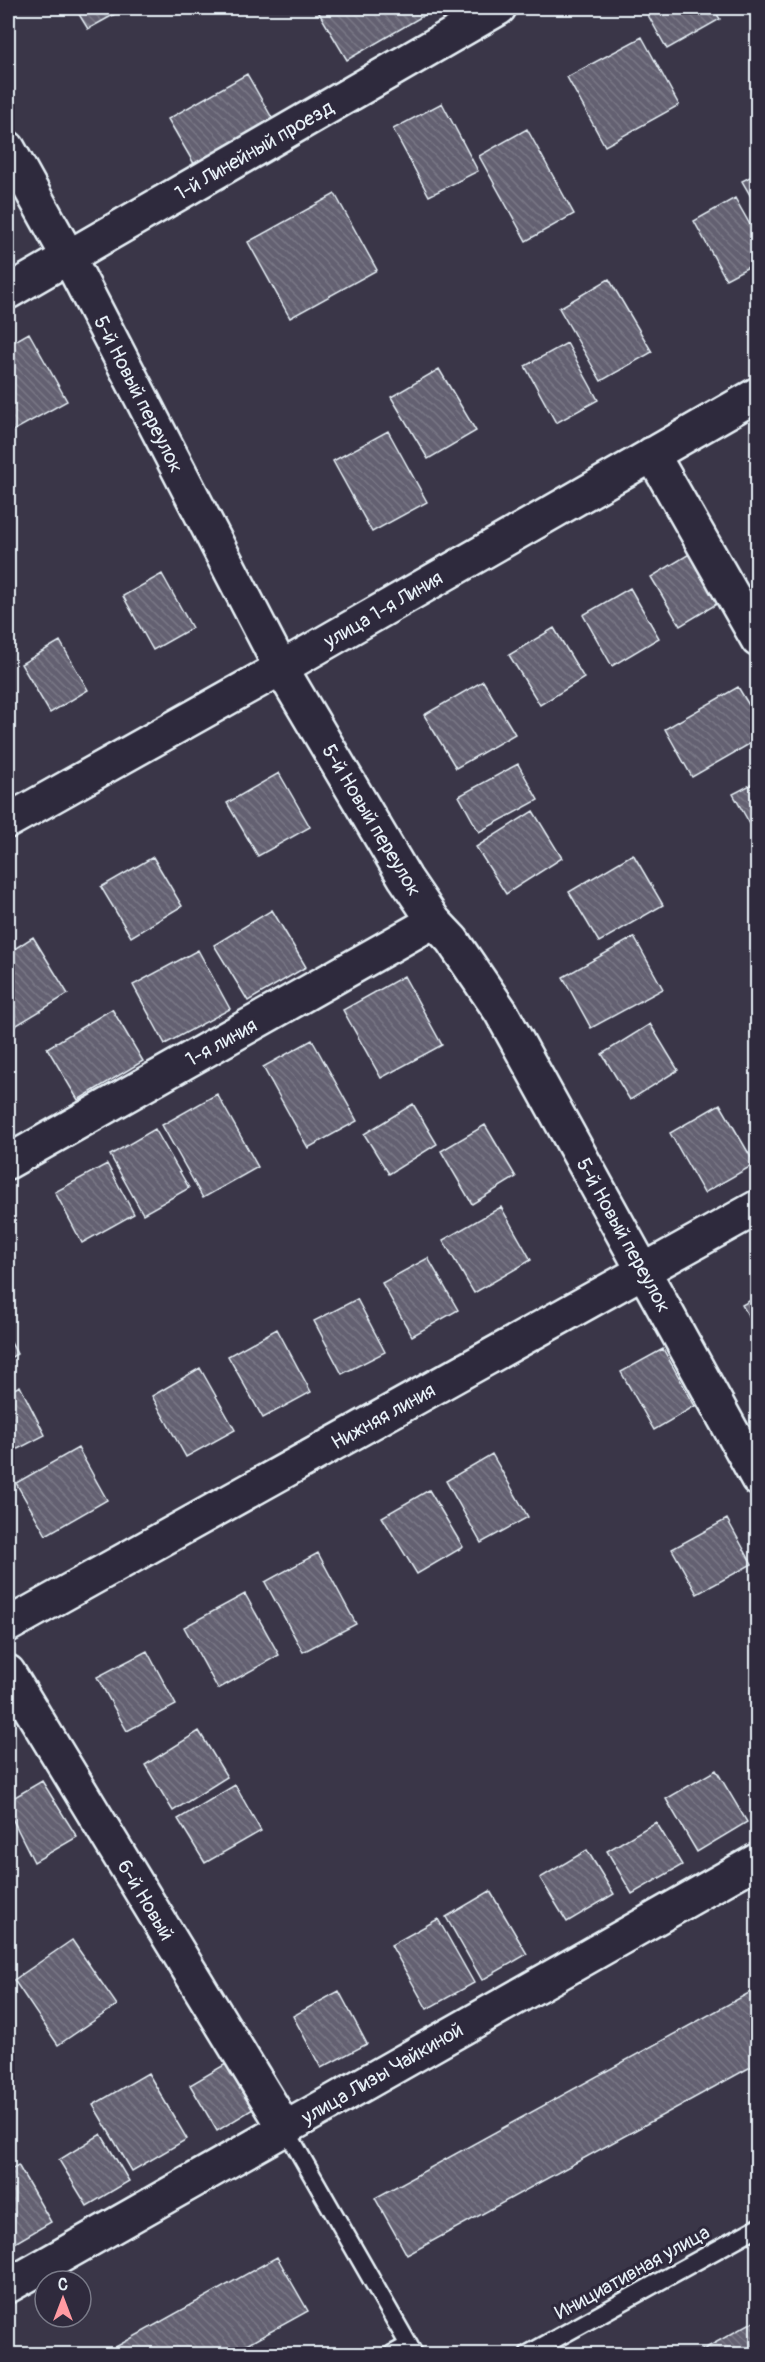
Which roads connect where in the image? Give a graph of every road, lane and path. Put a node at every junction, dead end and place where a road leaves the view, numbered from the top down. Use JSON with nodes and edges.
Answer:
{"nodes":[{"id":1,"x":483,"y":12,"type":"edge"},
{"id":2,"x":8,"y":148,"type":"edge"},
{"id":3,"x":69,"y":258,"type":"junction"},
{"id":4,"x":8,"y":292,"type":"edge"},
{"id":5,"x":758,"y":394,"type":"edge"},
{"id":6,"x":652,"y":453,"type":"junction"},
{"id":7,"x":758,"y":640,"type":"edge"},
{"id":8,"x":281,"y":668,"type":"junction"},
{"id":9,"x":8,"y":821,"type":"edge"},
{"id":10,"x":434,"y":921,"type":"junction"},
{"id":11,"x":8,"y":1162,"type":"edge"},
{"id":12,"x":758,"y":1207,"type":"edge"},
{"id":13,"x":645,"y":1271,"type":"junction"},
{"id":14,"x":758,"y":1479,"type":"edge"},
{"id":15,"x":8,"y":1625,"type":"edge"},
{"id":16,"x":8,"y":1672,"type":"edge"},
{"id":17,"x":758,"y":1860,"type":"edge"},
{"id":18,"x":285,"y":2128,"type":"junction"},
{"id":19,"x":758,"y":2227,"type":"edge"},
{"id":20,"x":8,"y":2286,"type":"edge"},
{"id":21,"x":412,"y":2350,"type":"edge"},
{"id":22,"x":392,"y":2355,"type":"edge"},
{"id":23,"x":528,"y":2355,"type":"edge"}],
"edges":[{"from":1,"to":3,"type":"street","name":"1-й Линейный проезд"},
{"from":2,"to":3,"type":"street","name":"5-й Новый переулок"},
{"from":3,"to":4,"type":"street","name":"1-й Линейный проезд"},
{"from":3,"to":8,"type":"street","name":"5-й Новый переулок"},
{"from":5,"to":6,"type":"street","name":"улица 1-я Линия"},
{"from":6,"to":7,"type":"street"},
{"from":6,"to":8,"type":"street","name":"улица 1-я Линия"},
{"from":8,"to":9,"type":"street","name":"улица 1-я Линия"},
{"from":8,"to":10,"type":"street","name":"5-й Новый переулок"},
{"from":10,"to":11,"type":"street","name":"1-я линия"},
{"from":10,"to":13,"type":"street","name":"5-й Новый переулок"},
{"from":12,"to":13,"type":"street","name":"Нижняя линия"},
{"from":13,"to":14,"type":"street","name":"5-й Новый переулок"},
{"from":13,"to":15,"type":"street","name":"Нижняя линия"},
{"from":16,"to":18,"type":"street","name":"6-й Новый"},
{"from":17,"to":18,"type":"street","name":"улица Лизы Чайкиной"},
{"from":18,"to":20,"type":"street","name":"улица Лизы Чайкиной"},
{"from":18,"to":21,"type":"lane"},
{"from":19,"to":23,"type":"lane","name":"Инициативная улица"},
{"from":21,"to":22,"type":"lane"}]}
